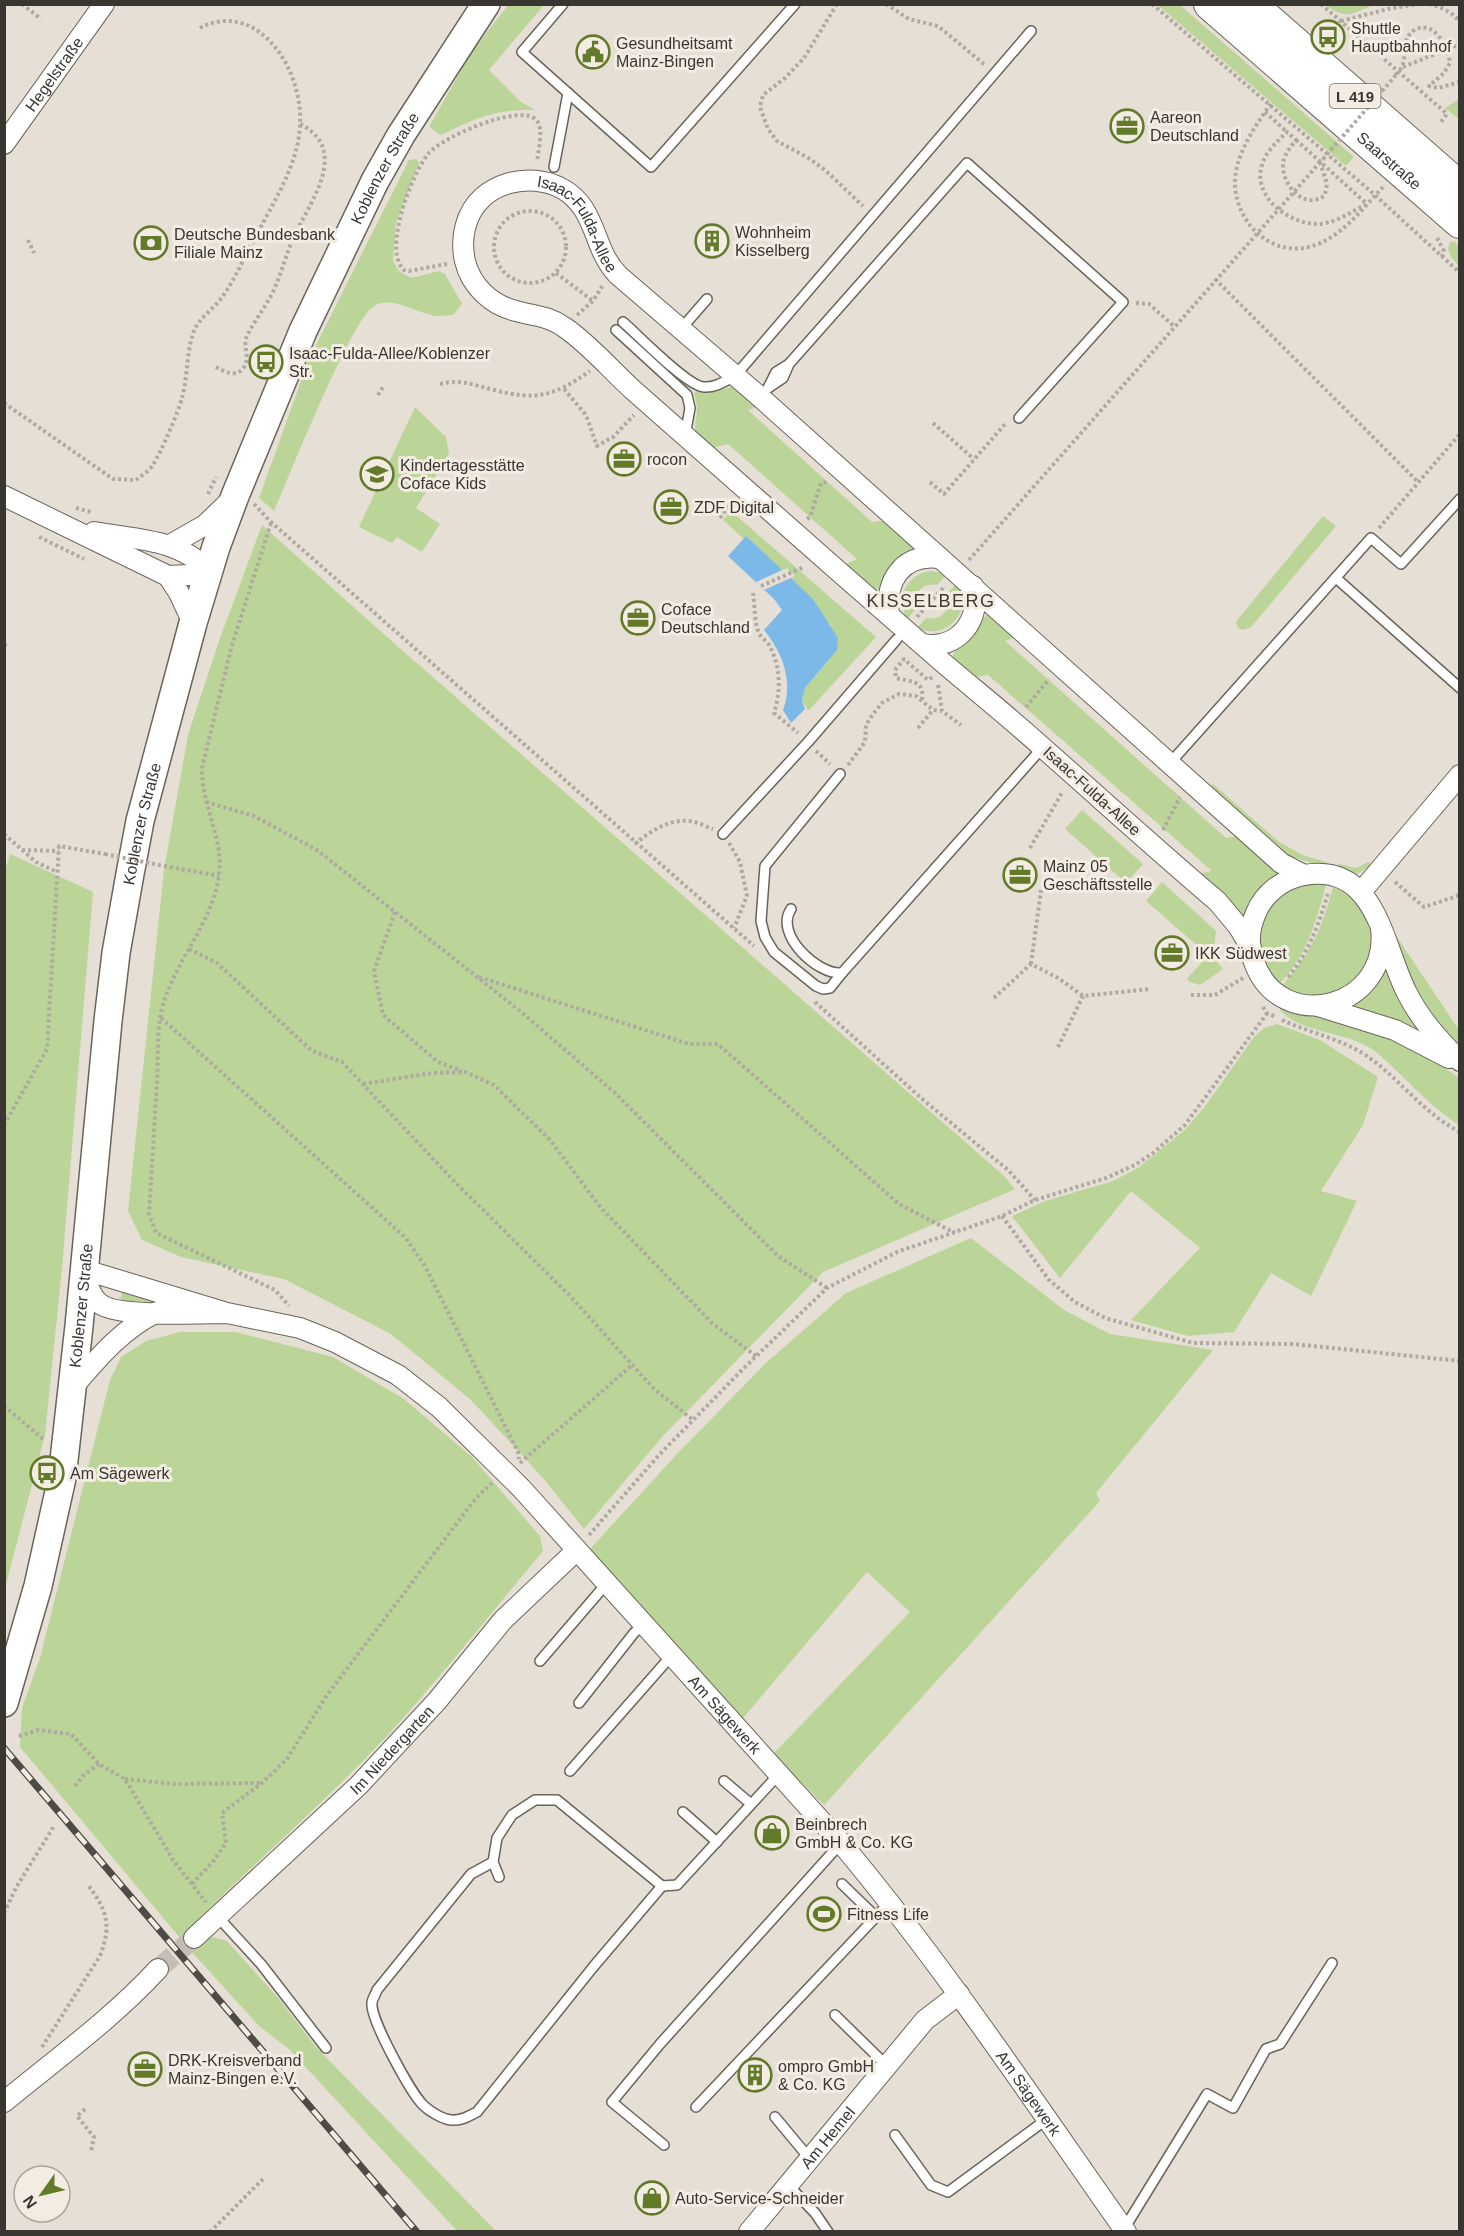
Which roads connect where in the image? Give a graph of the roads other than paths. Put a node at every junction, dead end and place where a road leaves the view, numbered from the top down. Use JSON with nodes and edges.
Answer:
{"nodes":[{"id":1,"x":104,"y":4,"type":"edge"},
{"id":2,"x":486,"y":4,"type":"edge"},
{"id":3,"x":563,"y":4,"type":"edge"},
{"id":4,"x":795,"y":4,"type":"edge"},
{"id":5,"x":1210,"y":4,"type":"edge"},
{"id":6,"x":1250,"y":4,"type":"edge"},
{"id":7,"x":1031,"y":31,"type":"dead end"},
{"id":8,"x":568,"y":93,"type":"junction"},
{"id":9,"x":4,"y":144,"type":"edge"},
{"id":10,"x":554,"y":167,"type":"dead end"},
{"id":11,"x":1460,"y":188,"type":"edge"},
{"id":12,"x":1447,"y":228,"type":"edge"},
{"id":13,"x":707,"y":299,"type":"dead end"},
{"id":14,"x":681,"y":329,"type":"junction"},
{"id":15,"x":735,"y":375,"type":"junction"},
{"id":16,"x":764,"y":393,"type":"junction"},
{"id":17,"x":1019,"y":418,"type":"dead end"},
{"id":18,"x":685,"y":436,"type":"junction"},
{"id":19,"x":4,"y":496,"type":"edge"},
{"id":20,"x":243,"y":498,"type":"junction"},
{"id":21,"x":1460,"y":499,"type":"edge"},
{"id":22,"x":76,"y":530,"type":"junction"},
{"id":23,"x":170,"y":545,"type":"junction"},
{"id":24,"x":940,"y":558,"type":"junction"},
{"id":25,"x":209,"y":570,"type":"junction"},
{"id":26,"x":168,"y":576,"type":"junction"},
{"id":27,"x":1336,"y":578,"type":"junction"},
{"id":28,"x":973,"y":586,"type":"junction"},
{"id":29,"x":889,"y":615,"type":"junction"},
{"id":30,"x":193,"y":623,"type":"junction"},
{"id":31,"x":897,"y":639,"type":"dead end"},
{"id":32,"x":923,"y":644,"type":"junction"},
{"id":33,"x":1460,"y":688,"type":"edge"},
{"id":34,"x":1043,"y":747,"type":"junction"},
{"id":35,"x":1171,"y":762,"type":"junction"},
{"id":36,"x":840,"y":774,"type":"road end"},
{"id":37,"x":1454,"y":786,"type":"edge"},
{"id":38,"x":723,"y":834,"type":"road end"},
{"id":39,"x":1304,"y":875,"type":"junction"},
{"id":40,"x":1361,"y":892,"type":"junction"},
{"id":41,"x":791,"y":909,"type":"dead end"},
{"id":42,"x":1380,"y":928,"type":"junction"},
{"id":43,"x":1251,"y":948,"type":"junction"},
{"id":44,"x":842,"y":973,"type":"junction"},
{"id":45,"x":1318,"y":1006,"type":"junction"},
{"id":46,"x":1460,"y":1063,"type":"edge"},
{"id":47,"x":85,"y":1269,"type":"junction"},
{"id":48,"x":157,"y":1312,"type":"junction"},
{"id":49,"x":227,"y":1313,"type":"junction"},
{"id":50,"x":73,"y":1387,"type":"junction"},
{"id":51,"x":577,"y":1550,"type":"junction"},
{"id":52,"x":607,"y":1583,"type":"junction"},
{"id":53,"x":644,"y":1624,"type":"junction"},
{"id":54,"x":672,"y":1655,"type":"junction"},
{"id":55,"x":540,"y":1661,"type":"dead end"},
{"id":56,"x":579,"y":1703,"type":"dead end"},
{"id":57,"x":4,"y":1704,"type":"edge"},
{"id":58,"x":570,"y":1771,"type":"dead end"},
{"id":59,"x":779,"y":1774,"type":"junction"},
{"id":60,"x":724,"y":1781,"type":"dead end"},
{"id":61,"x":751,"y":1804,"type":"junction"},
{"id":62,"x":683,"y":1812,"type":"dead end"},
{"id":63,"x":717,"y":1842,"type":"junction"},
{"id":64,"x":841,"y":1843,"type":"junction"},
{"id":65,"x":493,"y":1862,"type":"junction"},
{"id":66,"x":499,"y":1877,"type":"dead end"},
{"id":67,"x":842,"y":1884,"type":"dead end"},
{"id":68,"x":662,"y":1886,"type":"junction"},
{"id":69,"x":890,"y":1902,"type":"junction"},
{"id":70,"x":218,"y":1917,"type":"junction"},
{"id":71,"x":876,"y":1917,"type":"junction"},
{"id":72,"x":194,"y":1938,"type":"tunnel mouth"},
{"id":73,"x":1332,"y":1963,"type":"dead end"},
{"id":74,"x":158,"y":1970,"type":"tunnel mouth"},
{"id":75,"x":959,"y":1994,"type":"junction"},
{"id":76,"x":835,"y":2015,"type":"dead end"},
{"id":77,"x":326,"y":2048,"type":"dead end"},
{"id":78,"x":887,"y":2066,"type":"junction"},
{"id":79,"x":4,"y":2102,"type":"edge"},
{"id":80,"x":696,"y":2107,"type":"dead end"},
{"id":81,"x":775,"y":2117,"type":"dead end"},
{"id":82,"x":1047,"y":2120,"type":"junction"},
{"id":83,"x":895,"y":2135,"type":"dead end"},
{"id":84,"x":664,"y":2145,"type":"dead end"},
{"id":85,"x":810,"y":2159,"type":"junction"},
{"id":86,"x":788,"y":2185,"type":"junction"},
{"id":87,"x":1124,"y":2231,"type":"edge"},
{"id":88,"x":749,"y":2232,"type":"edge"},
{"id":89,"x":828,"y":2232,"type":"edge"}],
"edges":[{"from":1,"to":9,"type":"street","name":"Hegelstraße"},
{"from":2,"to":20,"type":"main road","name":"Koblenzer Straße"},
{"from":3,"to":8,"type":"lane"},
{"from":4,"to":8,"type":"lane"},
{"from":5,"to":12,"type":"highway","name":"Saarstraße","number":"L 419"},
{"from":6,"to":11,"type":"highway","name":"Saarstraße","number":"L 419"},
{"from":7,"to":15,"type":"lane"},
{"from":8,"to":10,"type":"lane"},
{"from":13,"to":14,"type":"lane"},
{"from":14,"to":15,"type":"street","name":"Isaac-Fulda-Allee"},
{"from":14,"to":18,"type":"street","name":"Isaac-Fulda-Allee"},
{"from":15,"to":16,"type":"street","name":"Isaac-Fulda-Allee"},
{"from":15,"to":18,"type":"lane"},
{"from":16,"to":17,"type":"lane"},
{"from":16,"to":24,"type":"street","name":"Isaac-Fulda-Allee"},
{"from":18,"to":29,"type":"street","name":"Isaac-Fulda-Allee"},
{"from":19,"to":22,"type":"street"},
{"from":20,"to":23,"type":"street"},
{"from":20,"to":25,"type":"main road","name":"Koblenzer Straße"},
{"from":21,"to":27,"type":"lane"},
{"from":22,"to":23,"type":"street"},
{"from":22,"to":26,"type":"street"},
{"from":23,"to":25,"type":"street"},
{"from":24,"to":28,"type":"street","name":"Isaac-Fulda-Allee"},
{"from":24,"to":29,"type":"street"},
{"from":25,"to":26,"type":"street"},
{"from":25,"to":30,"type":"main road","name":"Koblenzer Straße"},
{"from":26,"to":30,"type":"street"},
{"from":27,"to":33,"type":"lane"},
{"from":27,"to":35,"type":"lane"},
{"from":28,"to":32,"type":"street"},
{"from":28,"to":35,"type":"street","name":"Isaac-Fulda-Allee"},
{"from":29,"to":32,"type":"street","name":"Isaac-Fulda-Allee"},
{"from":30,"to":47,"type":"main road","name":"Koblenzer Straße"},
{"from":31,"to":38,"type":"lane"},
{"from":32,"to":34,"type":"street","name":"Isaac-Fulda-Allee"},
{"from":34,"to":43,"type":"street","name":"Isaac-Fulda-Allee"},
{"from":34,"to":44,"type":"lane"},
{"from":35,"to":39,"type":"street","name":"Isaac-Fulda-Allee"},
{"from":36,"to":44,"type":"lane"},
{"from":37,"to":40,"type":"street"},
{"from":39,"to":40,"type":"street","name":"Isaac-Fulda-Allee"},
{"from":39,"to":43,"type":"street","name":"Isaac-Fulda-Allee"},
{"from":40,"to":42,"type":"street","name":"Isaac-Fulda-Allee"},
{"from":41,"to":44,"type":"lane"},
{"from":42,"to":45,"type":"street","name":"Isaac-Fulda-Allee"},
{"from":42,"to":46,"type":"street","name":"Isaac-Fulda-Allee"},
{"from":43,"to":45,"type":"street","name":"Isaac-Fulda-Allee"},
{"from":45,"to":46,"type":"street","name":"Isaac-Fulda-Allee"},
{"from":47,"to":48,"type":"street","name":"Am Sägewerk"},
{"from":47,"to":49,"type":"street","name":"Am Sägewerk"},
{"from":47,"to":50,"type":"main road","name":"Koblenzer Straße"},
{"from":48,"to":49,"type":"street","name":"Am Sägewerk"},
{"from":48,"to":50,"type":"street"},
{"from":49,"to":51,"type":"street","name":"Am Sägewerk"},
{"from":50,"to":57,"type":"main road","name":"Koblenzer Straße"},
{"from":51,"to":52,"type":"street","name":"Am Sägewerk"},
{"from":51,"to":70,"type":"street","name":"Im Niedergarten"},
{"from":52,"to":53,"type":"street","name":"Am Sägewerk"},
{"from":52,"to":55,"type":"lane"},
{"from":53,"to":54,"type":"street","name":"Am Sägewerk"},
{"from":53,"to":56,"type":"lane"},
{"from":54,"to":58,"type":"lane"},
{"from":54,"to":59,"type":"street","name":"Am Sägewerk"},
{"from":59,"to":61,"type":"lane"},
{"from":59,"to":64,"type":"street","name":"Am Sägewerk"},
{"from":60,"to":61,"type":"lane"},
{"from":61,"to":63,"type":"lane"},
{"from":62,"to":63,"type":"lane"},
{"from":63,"to":68,"type":"lane"},
{"from":64,"to":69,"type":"street","name":"Am Sägewerk"},
{"from":64,"to":84,"type":"lane"},
{"from":65,"to":66,"type":"lane"},
{"from":65,"to":68,"type":"lane"},
{"from":65,"to":68,"type":"lane"},
{"from":67,"to":71,"type":"lane"},
{"from":69,"to":71,"type":"lane"},
{"from":69,"to":75,"type":"street","name":"Am Sägewerk"},
{"from":70,"to":72,"type":"street","name":"Im Niedergarten"},
{"from":70,"to":77,"type":"lane"},
{"from":71,"to":80,"type":"lane"},
{"from":73,"to":87,"type":"lane"},
{"from":74,"to":79,"type":"street"},
{"from":75,"to":78,"type":"street","name":"Am Hemel"},
{"from":75,"to":82,"type":"street","name":"Am Sägewerk"},
{"from":76,"to":78,"type":"lane"},
{"from":78,"to":85,"type":"street","name":"Am Hemel"},
{"from":81,"to":85,"type":"lane"},
{"from":82,"to":83,"type":"lane"},
{"from":82,"to":87,"type":"street","name":"Am Sägewerk"},
{"from":85,"to":86,"type":"street","name":"Am Hemel"},
{"from":86,"to":88,"type":"street","name":"Am Hemel"},
{"from":86,"to":89,"type":"lane"}]}
